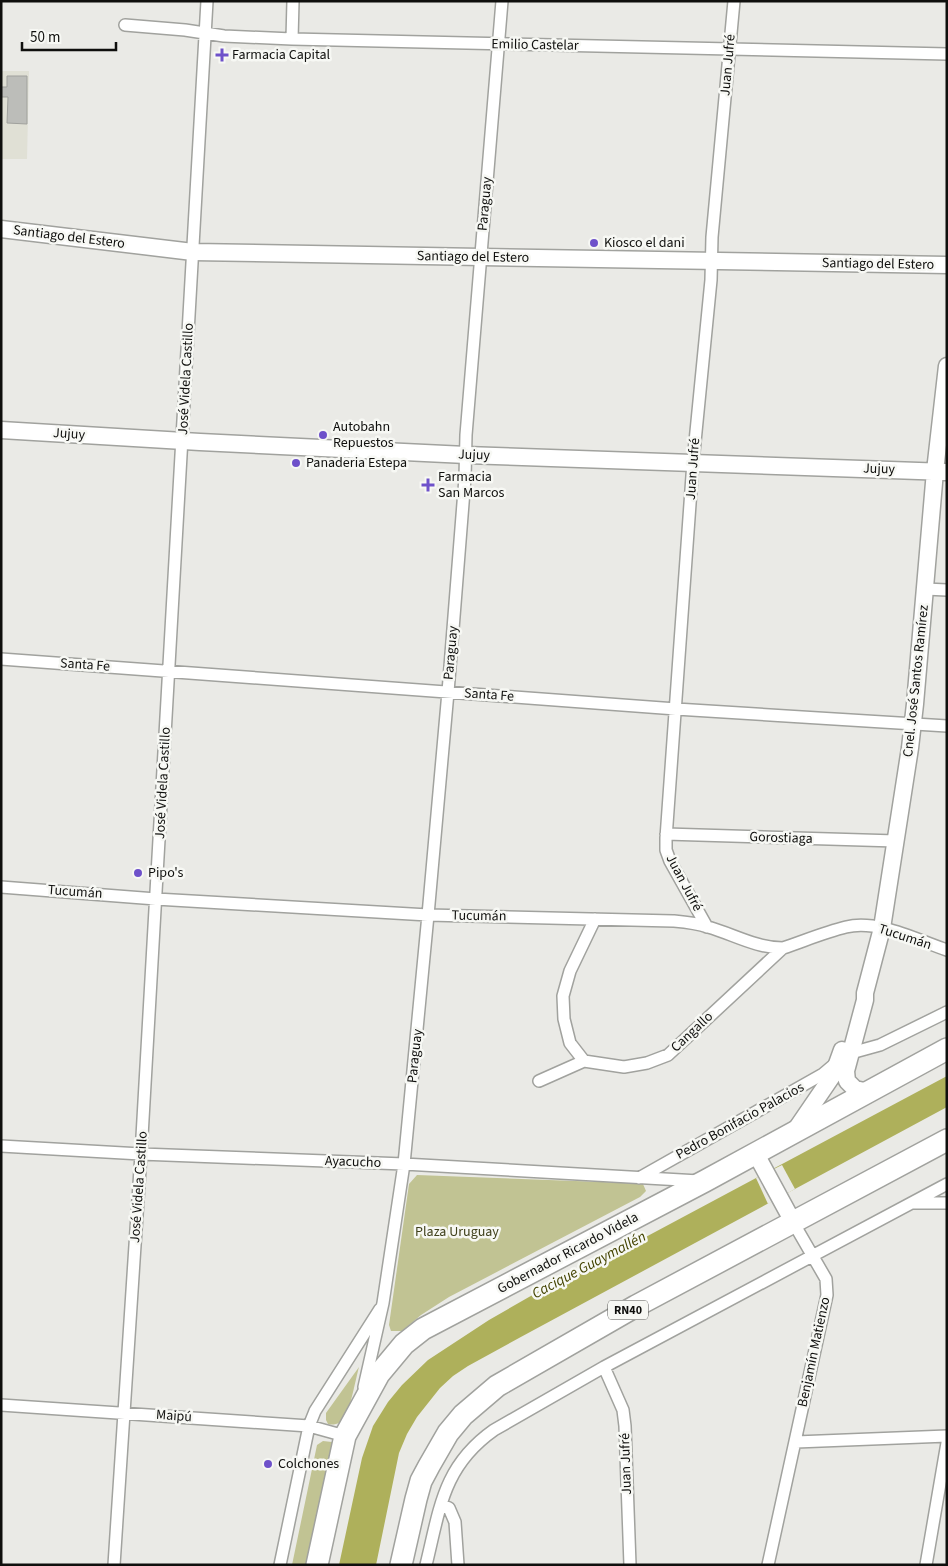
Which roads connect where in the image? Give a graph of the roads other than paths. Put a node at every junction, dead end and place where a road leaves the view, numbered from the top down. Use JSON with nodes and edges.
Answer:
{"nodes":[{"id":1,"x":207,"y":1,"type":"edge"},
{"id":2,"x":293,"y":1,"type":"edge"},
{"id":3,"x":502,"y":1,"type":"edge"},
{"id":4,"x":734,"y":1,"type":"edge"},
{"id":5,"x":125,"y":25,"type":"dead end"},
{"id":6,"x":206,"y":34,"type":"junction"},
{"id":7,"x":292,"y":39,"type":"junction"},
{"id":8,"x":499,"y":44,"type":"junction"},
{"id":9,"x":730,"y":49,"type":"junction"},
{"id":10,"x":947,"y":54,"type":"edge"},
{"id":11,"x":1,"y":229,"type":"edge"},
{"id":12,"x":194,"y":252,"type":"junction"},
{"id":13,"x":481,"y":257,"type":"junction"},
{"id":14,"x":711,"y":261,"type":"junction"},
{"id":15,"x":947,"y":265,"type":"edge"},
{"id":16,"x":947,"y":366,"type":"edge"},
{"id":17,"x":1,"y":430,"type":"edge"},
{"id":18,"x":182,"y":441,"type":"junction"},
{"id":19,"x":466,"y":455,"type":"junction"},
{"id":20,"x":693,"y":462,"type":"junction"},
{"id":21,"x":941,"y":472,"type":"edge"},
{"id":22,"x":925,"y":589,"type":"junction"},
{"id":23,"x":947,"y":590,"type":"edge"},
{"id":24,"x":1,"y":659,"type":"edge"},
{"id":25,"x":169,"y":671,"type":"junction"},
{"id":26,"x":448,"y":692,"type":"junction"},
{"id":27,"x":676,"y":709,"type":"junction"},
{"id":28,"x":913,"y":724,"type":"junction"},
{"id":29,"x":947,"y":726,"type":"edge"},
{"id":30,"x":666,"y":834,"type":"junction"},
{"id":31,"x":896,"y":841,"type":"junction"},
{"id":32,"x":1,"y":887,"type":"edge"},
{"id":33,"x":156,"y":899,"type":"junction"},
{"id":34,"x":428,"y":915,"type":"junction"},
{"id":35,"x":595,"y":919,"type":"junction"},
{"id":36,"x":707,"y":927,"type":"junction"},
{"id":37,"x":882,"y":928,"type":"junction"},
{"id":38,"x":783,"y":948,"type":"junction"},
{"id":39,"x":947,"y":950,"type":"edge"},
{"id":40,"x":947,"y":1012,"type":"edge"},
{"id":41,"x":947,"y":1049,"type":"edge"},
{"id":42,"x":845,"y":1057,"type":"junction"},
{"id":43,"x":584,"y":1061,"type":"junction"},
{"id":44,"x":539,"y":1081,"type":"dead end"},
{"id":45,"x":869,"y":1092,"type":"junction"},
{"id":46,"x":793,"y":1133,"type":"junction"},
{"id":47,"x":947,"y":1140,"type":"edge"},
{"id":48,"x":1,"y":1146,"type":"edge"},
{"id":49,"x":141,"y":1154,"type":"junction"},
{"id":50,"x":756,"y":1154,"type":"junction"},
{"id":51,"x":404,"y":1164,"type":"junction"},
{"id":52,"x":638,"y":1178,"type":"junction"},
{"id":53,"x":705,"y":1181,"type":"junction"},
{"id":54,"x":947,"y":1184,"type":"edge"},
{"id":55,"x":910,"y":1203,"type":"junction"},
{"id":56,"x":947,"y":1203,"type":"edge"},
{"id":57,"x":793,"y":1222,"type":"junction"},
{"id":58,"x":813,"y":1254,"type":"junction"},
{"id":59,"x":383,"y":1303,"type":"junction"},
{"id":60,"x":604,"y":1368,"type":"junction"},
{"id":61,"x":1,"y":1405,"type":"edge"},
{"id":62,"x":124,"y":1413,"type":"junction"},
{"id":63,"x":356,"y":1414,"type":"junction"},
{"id":64,"x":309,"y":1426,"type":"junction"},
{"id":65,"x":345,"y":1436,"type":"junction"},
{"id":66,"x":947,"y":1436,"type":"edge"},
{"id":67,"x":796,"y":1442,"type":"junction"},
{"id":68,"x":947,"y":1443,"type":"edge"},
{"id":69,"x":441,"y":1505,"type":"junction"},
{"id":70,"x":114,"y":1565,"type":"edge"},
{"id":71,"x":280,"y":1565,"type":"edge"},
{"id":72,"x":317,"y":1565,"type":"edge"},
{"id":73,"x":401,"y":1565,"type":"edge"},
{"id":74,"x":426,"y":1565,"type":"edge"},
{"id":75,"x":458,"y":1565,"type":"edge"},
{"id":76,"x":630,"y":1565,"type":"edge"},
{"id":77,"x":768,"y":1565,"type":"edge"},
{"id":78,"x":926,"y":1565,"type":"edge"}],
"edges":[{"from":1,"to":6,"type":"street","name":"José Videla Castillo"},
{"from":2,"to":7,"type":"street"},
{"from":3,"to":8,"type":"street","name":"Paraguay"},
{"from":4,"to":9,"type":"street","name":"Juan Jufré"},
{"from":5,"to":6,"type":"street","name":"Emilio Castelar"},
{"from":6,"to":7,"type":"street","name":"Emilio Castelar"},
{"from":6,"to":12,"type":"street","name":"José Videla Castillo"},
{"from":7,"to":8,"type":"street","name":"Emilio Castelar"},
{"from":8,"to":9,"type":"street","name":"Emilio Castelar"},
{"from":8,"to":13,"type":"street","name":"Paraguay"},
{"from":9,"to":10,"type":"street","name":"Emilio Castelar"},
{"from":9,"to":14,"type":"street","name":"Juan Jufré"},
{"from":11,"to":12,"type":"street","name":"Santiago del Estero"},
{"from":12,"to":13,"type":"street","name":"Santiago del Estero"},
{"from":12,"to":18,"type":"street","name":"José Videla Castillo"},
{"from":13,"to":14,"type":"street","name":"Santiago del Estero"},
{"from":13,"to":19,"type":"street","name":"Paraguay"},
{"from":14,"to":15,"type":"street","name":"Santiago del Estero"},
{"from":14,"to":20,"type":"street","name":"Juan Jufré"},
{"from":16,"to":21,"type":"street","name":"Cnel. José Santos Ramírez"},
{"from":17,"to":18,"type":"street","name":"Jujuy"},
{"from":18,"to":19,"type":"street","name":"Jujuy"},
{"from":18,"to":25,"type":"street","name":"José Videla Castillo"},
{"from":19,"to":20,"type":"street","name":"Jujuy"},
{"from":19,"to":26,"type":"street","name":"Paraguay"},
{"from":20,"to":21,"type":"street","name":"Jujuy"},
{"from":20,"to":27,"type":"street","name":"Juan Jufré"},
{"from":21,"to":22,"type":"street","name":"Cnel. José Santos Ramírez"},
{"from":22,"to":23,"type":"street"},
{"from":22,"to":28,"type":"street","name":"Cnel. José Santos Ramírez"},
{"from":24,"to":25,"type":"street","name":"Santa Fe"},
{"from":25,"to":26,"type":"street","name":"Santa Fe"},
{"from":25,"to":33,"type":"street","name":"José Videla Castillo"},
{"from":26,"to":27,"type":"street","name":"Santa Fe"},
{"from":26,"to":34,"type":"street","name":"Paraguay"},
{"from":27,"to":28,"type":"street","name":"Santa Fe"},
{"from":27,"to":30,"type":"street","name":"Juan Jufré"},
{"from":28,"to":29,"type":"street","name":"Santa Fe"},
{"from":28,"to":31,"type":"street","name":"Cnel. José Santos Ramírez"},
{"from":30,"to":31,"type":"street","name":"Gorostiaga"},
{"from":30,"to":36,"type":"street","name":"Juan Jufré"},
{"from":31,"to":37,"type":"street","name":"Cnel. José Santos Ramírez"},
{"from":32,"to":33,"type":"street","name":"Tucumán"},
{"from":33,"to":34,"type":"street","name":"Tucumán"},
{"from":33,"to":49,"type":"street","name":"José Videla Castillo"},
{"from":34,"to":35,"type":"street","name":"Tucumán"},
{"from":34,"to":51,"type":"street","name":"Paraguay"},
{"from":35,"to":36,"type":"street","name":"Tucumán"},
{"from":35,"to":43,"type":"street"},
{"from":36,"to":38,"type":"street","name":"Tucumán"},
{"from":37,"to":38,"type":"street","name":"Tucumán"},
{"from":37,"to":39,"type":"street","name":"Tucumán"},
{"from":37,"to":42,"type":"street","name":"Cnel. José Santos Ramírez"},
{"from":38,"to":43,"type":"street","name":"Cangallo"},
{"from":40,"to":42,"type":"street","name":"Pedro Bonifacio Palacios"},
{"from":41,"to":45,"type":"highway","name":"Gobernador Ricardo Videla"},
{"from":42,"to":45,"type":"street","name":"Cnel. José Santos Ramírez"},
{"from":42,"to":46,"type":"street","name":"Cnel. José Santos Ramírez"},
{"from":42,"to":52,"type":"street","name":"Pedro Bonifacio Palacios"},
{"from":43,"to":44,"type":"street"},
{"from":45,"to":46,"type":"highway","name":"Gobernador Ricardo Videla"},
{"from":46,"to":50,"type":"highway","name":"Gobernador Ricardo Videla"},
{"from":47,"to":57,"type":"highway","number":"RN40"},
{"from":48,"to":49,"type":"street","name":"Ayacucho"},
{"from":49,"to":51,"type":"street","name":"Ayacucho"},
{"from":49,"to":62,"type":"street","name":"José Videla Castillo"},
{"from":50,"to":53,"type":"highway","name":"Gobernador Ricardo Videla"},
{"from":50,"to":57,"type":"street","name":"Benjamín Matienzo"},
{"from":51,"to":52,"type":"street","name":"Ayacucho"},
{"from":51,"to":59,"type":"street","name":"Paraguay"},
{"from":52,"to":53,"type":"street","name":"Ayacucho"},
{"from":53,"to":63,"type":"highway","name":"Gobernador Ricardo Videla"},
{"from":54,"to":55,"type":"street"},
{"from":55,"to":56,"type":"street"},
{"from":55,"to":58,"type":"street"},
{"from":57,"to":58,"type":"street","name":"Benjamín Matienzo"},
{"from":57,"to":73,"type":"highway","number":"RN40"},
{"from":58,"to":60,"type":"street"},
{"from":58,"to":67,"type":"street","name":"Benjamín Matienzo"},
{"from":59,"to":63,"type":"street","name":"Paraguay"},
{"from":59,"to":64,"type":"street","name":"Paraguay"},
{"from":60,"to":69,"type":"street"},
{"from":60,"to":76,"type":"street","name":"Juan Jufré"},
{"from":61,"to":62,"type":"street","name":"Maipú"},
{"from":62,"to":64,"type":"street","name":"Maipú"},
{"from":62,"to":70,"type":"street","name":"José Videla Castillo"},
{"from":63,"to":65,"type":"highway","name":"Gobernador Ricardo Videla"},
{"from":64,"to":65,"type":"street","name":"Maipú"},
{"from":64,"to":71,"type":"street"},
{"from":65,"to":72,"type":"highway","name":"Gobernador Ricardo Videla"},
{"from":66,"to":67,"type":"street"},
{"from":67,"to":77,"type":"street","name":"Benjamín Matienzo"},
{"from":68,"to":78,"type":"street"},
{"from":69,"to":74,"type":"street"},
{"from":69,"to":75,"type":"street"}]}
